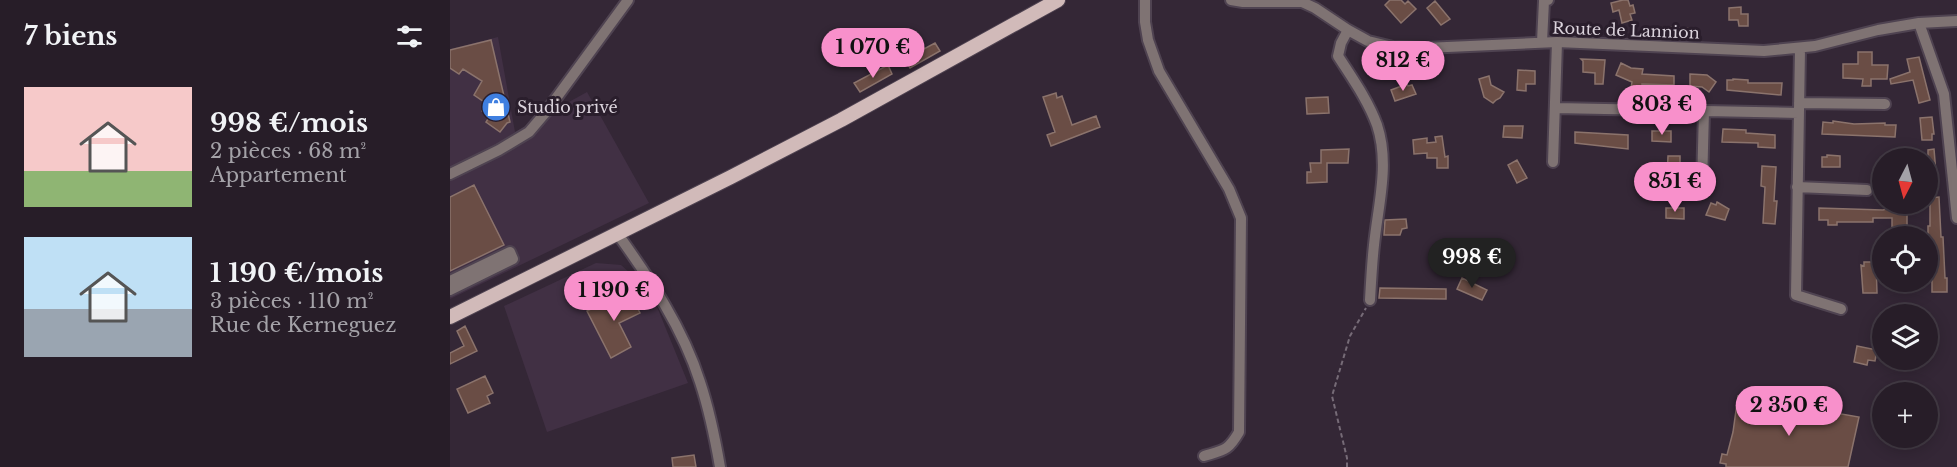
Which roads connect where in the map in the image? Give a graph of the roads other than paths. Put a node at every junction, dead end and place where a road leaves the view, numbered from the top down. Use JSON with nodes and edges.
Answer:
{"nodes":[{"id":1,"x":628,"y":0,"type":"edge"},
{"id":2,"x":1058,"y":0,"type":"edge"},
{"id":3,"x":1145,"y":0,"type":"edge"},
{"id":4,"x":1230,"y":0,"type":"edge"},
{"id":5,"x":1548,"y":0,"type":"edge"},
{"id":6,"x":1302,"y":1,"type":"edge"},
{"id":7,"x":1957,"y":21,"type":"edge"},
{"id":8,"x":1919,"y":23,"type":"junction"},
{"id":9,"x":1348,"y":30,"type":"junction"},
{"id":10,"x":1542,"y":42,"type":"junction"},
{"id":11,"x":1557,"y":42,"type":"junction"},
{"id":12,"x":1800,"y":49,"type":"junction"},
{"id":13,"x":1885,"y":104,"type":"dead end"},
{"id":14,"x":1555,"y":108,"type":"junction"},
{"id":15,"x":1799,"y":108,"type":"junction"},
{"id":16,"x":1704,"y":111,"type":"junction"},
{"id":17,"x":1553,"y":162,"type":"dead end"},
{"id":18,"x":450,"y":174,"type":"edge"},
{"id":19,"x":1702,"y":185,"type":"dead end"},
{"id":20,"x":1797,"y":187,"type":"junction"},
{"id":21,"x":1867,"y":190,"type":"dead end"},
{"id":22,"x":1957,"y":218,"type":"edge"},
{"id":23,"x":617,"y":233,"type":"junction"},
{"id":24,"x":450,"y":281,"type":"edge"},
{"id":25,"x":450,"y":290,"type":"edge"},
{"id":26,"x":1370,"y":300,"type":"road end"},
{"id":27,"x":1840,"y":309,"type":"dead end"},
{"id":28,"x":450,"y":317,"type":"edge"},
{"id":29,"x":1203,"y":456,"type":"dead end"},
{"id":30,"x":720,"y":467,"type":"edge"}],
"edges":[{"from":1,"to":18,"type":"street"},
{"from":2,"to":23,"type":"main road"},
{"from":3,"to":29,"type":"street"},
{"from":4,"to":6,"type":"street","name":"Route de Lannion"},
{"from":5,"to":10,"type":"street"},
{"from":6,"to":9,"type":"street","name":"Route de Lannion"},
{"from":7,"to":8,"type":"street","name":"Route de Lannion"},
{"from":8,"to":12,"type":"street","name":"Route de Lannion"},
{"from":8,"to":22,"type":"street"},
{"from":9,"to":10,"type":"street","name":"Route de Lannion"},
{"from":9,"to":26,"type":"street"},
{"from":10,"to":11,"type":"street","name":"Route de Lannion"},
{"from":11,"to":12,"type":"street","name":"Route de Lannion"},
{"from":11,"to":14,"type":"street"},
{"from":12,"to":15,"type":"street"},
{"from":13,"to":15,"type":"street"},
{"from":14,"to":16,"type":"street"},
{"from":14,"to":17,"type":"street"},
{"from":15,"to":16,"type":"street"},
{"from":15,"to":20,"type":"street"},
{"from":16,"to":19,"type":"street"},
{"from":20,"to":21,"type":"street"},
{"from":20,"to":27,"type":"street"},
{"from":23,"to":28,"type":"main road"},
{"from":23,"to":30,"type":"street"},
{"from":24,"to":25,"type":"street"}]}
